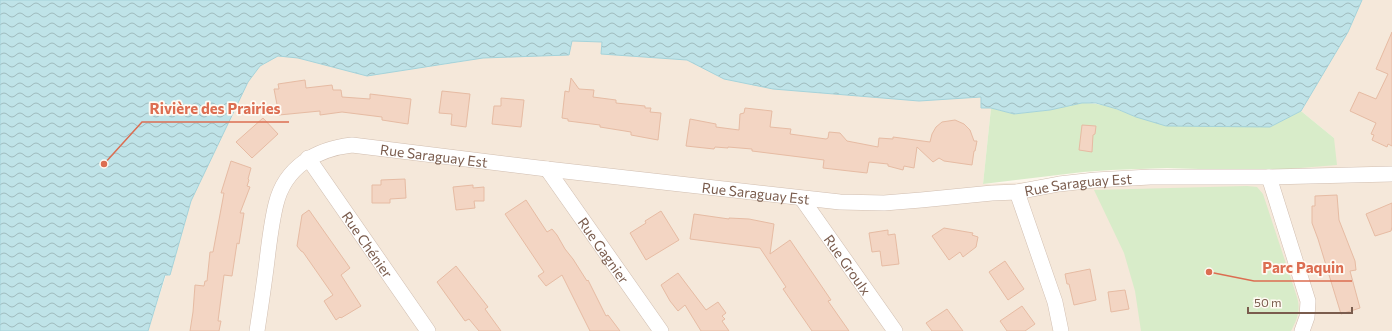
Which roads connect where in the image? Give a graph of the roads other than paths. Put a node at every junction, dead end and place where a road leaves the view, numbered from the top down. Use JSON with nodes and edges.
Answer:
{"nodes":[{"id":1,"x":308,"y":158,"type":"junction"},
{"id":2,"x":547,"y":170,"type":"junction"},
{"id":3,"x":1392,"y":174,"type":"edge"},
{"id":4,"x":1269,"y":177,"type":"junction"},
{"id":5,"x":1017,"y":192,"type":"junction"},
{"id":6,"x":802,"y":199,"type":"junction"},
{"id":7,"x":258,"y":331,"type":"edge"},
{"id":8,"x":428,"y":331,"type":"edge"},
{"id":9,"x":661,"y":331,"type":"edge"},
{"id":10,"x":895,"y":331,"type":"edge"},
{"id":11,"x":1061,"y":331,"type":"edge"},
{"id":12,"x":1302,"y":331,"type":"edge"}],
"edges":[{"from":1,"to":2,"type":"street","name":"Rue Saraguay Est"},
{"from":1,"to":7,"type":"street","name":"Rue Saraguay Est"},
{"from":1,"to":8,"type":"street","name":"Rue Chénier"},
{"from":2,"to":6,"type":"street","name":"Rue Saraguay Est"},
{"from":2,"to":9,"type":"street","name":"Rue Gagnier"},
{"from":3,"to":4,"type":"street","name":"Rue Saraguay Est"},
{"from":4,"to":5,"type":"street","name":"Rue Saraguay Est"},
{"from":4,"to":12,"type":"street"},
{"from":5,"to":6,"type":"street","name":"Rue Saraguay Est"},
{"from":5,"to":11,"type":"street"},
{"from":6,"to":10,"type":"street","name":"Rue Groulx"}]}
